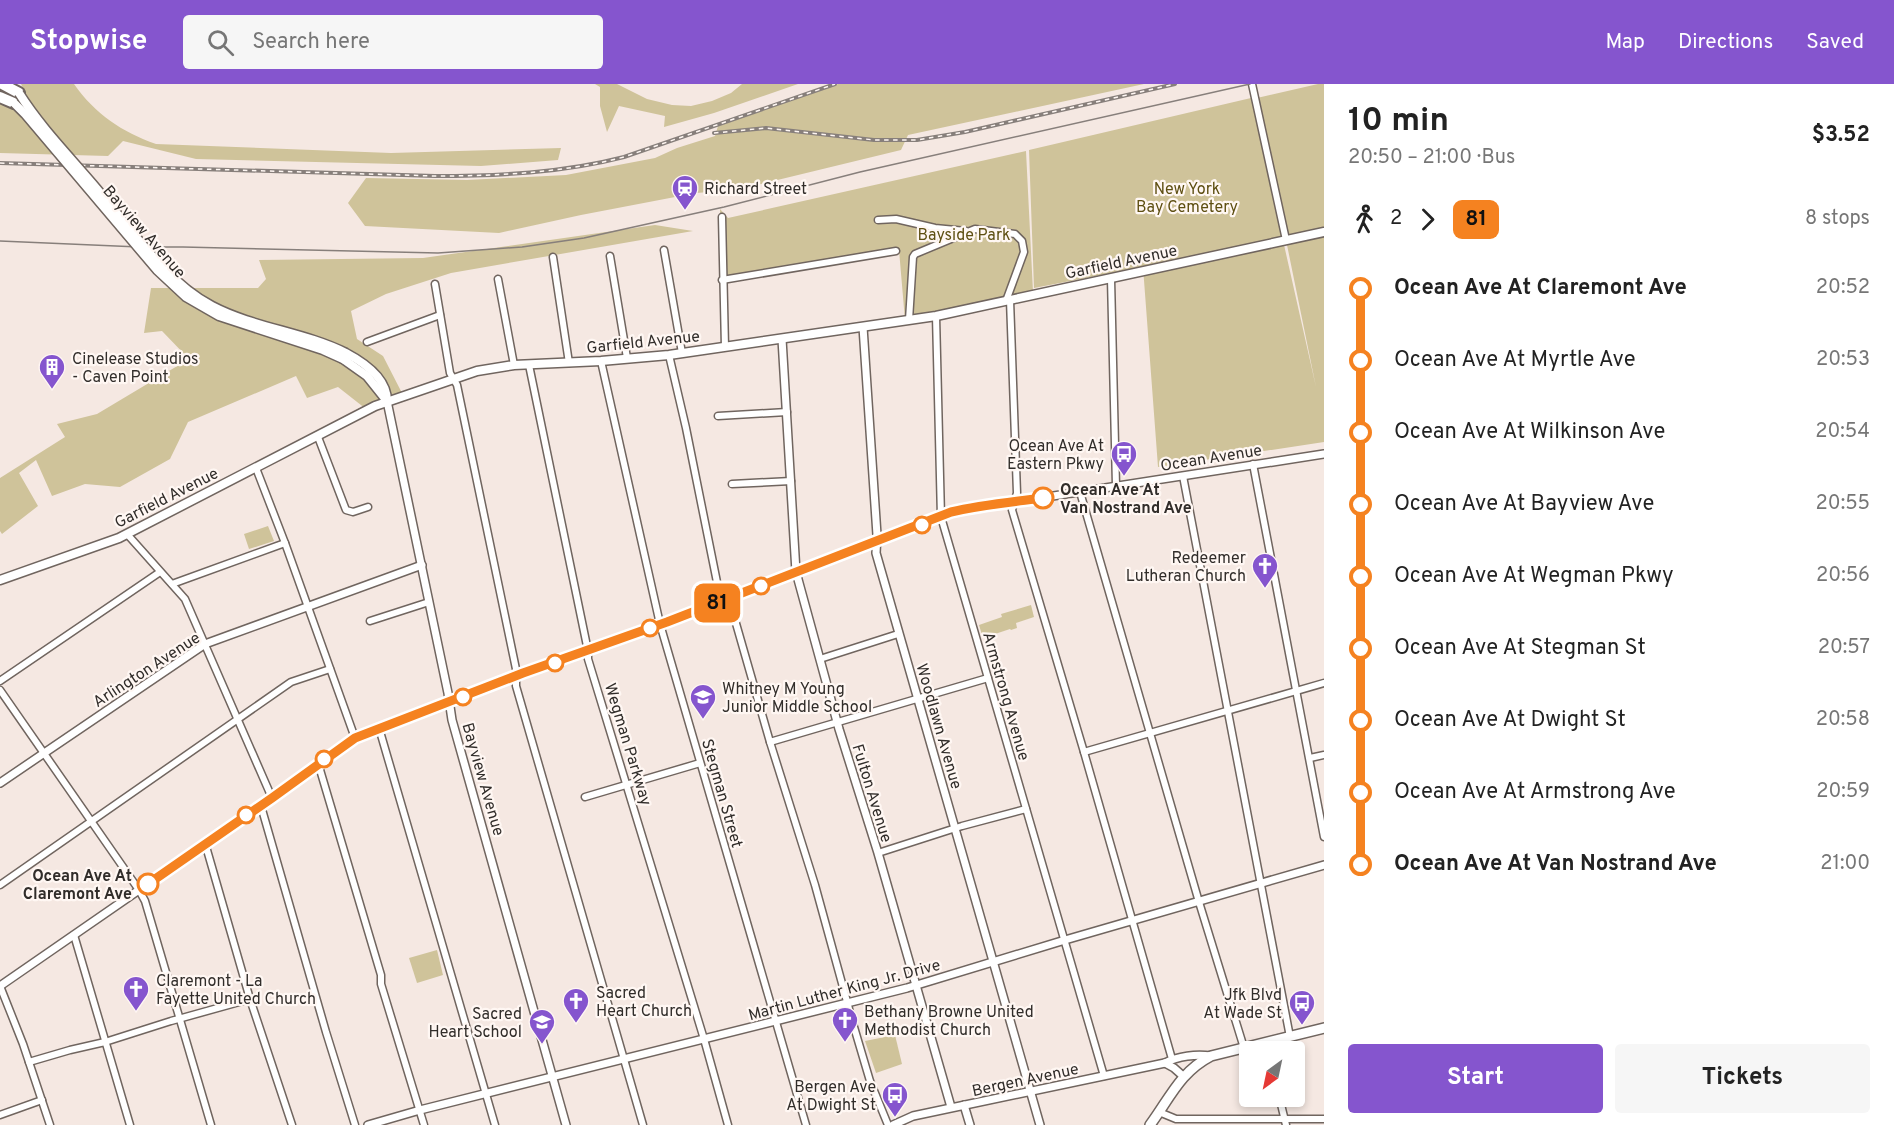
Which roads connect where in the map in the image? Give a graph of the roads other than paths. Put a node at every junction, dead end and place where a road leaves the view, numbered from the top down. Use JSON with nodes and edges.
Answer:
{"nodes":[{"id":1,"x":2,"y":84,"type":"edge"},
{"id":2,"x":1252,"y":84,"type":"edge"},
{"id":3,"x":17,"y":88,"type":"edge"},
{"id":4,"x":0,"y":94,"type":"edge"},
{"id":5,"x":14,"y":103,"type":"joint"},
{"id":6,"x":722,"y":217,"type":"dead end"},
{"id":7,"x":878,"y":220,"type":"dead end"},
{"id":8,"x":967,"y":231,"type":"junction"},
{"id":9,"x":1324,"y":232,"type":"edge"},
{"id":10,"x":1286,"y":240,"type":"junction"},
{"id":11,"x":664,"y":250,"type":"dead end"},
{"id":12,"x":896,"y":251,"type":"dead end"},
{"id":13,"x":610,"y":256,"type":"dead end"},
{"id":14,"x":553,"y":257,"type":"dead end"},
{"id":15,"x":498,"y":279,"type":"dead end"},
{"id":16,"x":1111,"y":279,"type":"junction"},
{"id":17,"x":722,"y":280,"type":"junction"},
{"id":18,"x":435,"y":284,"type":"dead end"},
{"id":19,"x":1008,"y":300,"type":"junction"},
{"id":20,"x":440,"y":315,"type":"junction"},
{"id":21,"x":936,"y":316,"type":"junction"},
{"id":22,"x":909,"y":320,"type":"junction"},
{"id":23,"x":863,"y":327,"type":"junction"},
{"id":24,"x":782,"y":339,"type":"junction"},
{"id":25,"x":367,"y":342,"type":"dead end"},
{"id":26,"x":725,"y":347,"type":"junction"},
{"id":27,"x":682,"y":353,"type":"junction"},
{"id":28,"x":669,"y":355,"type":"junction"},
{"id":29,"x":345,"y":356,"type":"junction"},
{"id":30,"x":627,"y":358,"type":"junction"},
{"id":31,"x":601,"y":361,"type":"junction"},
{"id":32,"x":569,"y":363,"type":"junction"},
{"id":33,"x":514,"y":365,"type":"junction"},
{"id":34,"x":529,"y":365,"type":"junction"},
{"id":35,"x":453,"y":379,"type":"junction"},
{"id":36,"x":387,"y":402,"type":"junction"},
{"id":37,"x":787,"y":412,"type":"junction"},
{"id":38,"x":718,"y":416,"type":"dead end"},
{"id":39,"x":318,"y":437,"type":"junction"},
{"id":40,"x":1324,"y":453,"type":"edge"},
{"id":41,"x":1253,"y":464,"type":"junction"},
{"id":42,"x":256,"y":468,"type":"junction"},
{"id":43,"x":1184,"y":476,"type":"junction"},
{"id":44,"x":791,"y":480,"type":"junction"},
{"id":45,"x":732,"y":483,"type":"dead end"},
{"id":46,"x":1116,"y":486,"type":"junction"},
{"id":47,"x":1080,"y":492,"type":"junction"},
{"id":48,"x":1014,"y":502,"type":"junction"},
{"id":49,"x":368,"y":507,"type":"dead end"},
{"id":50,"x":941,"y":517,"type":"junction"},
{"id":51,"x":127,"y":534,"type":"junction"},
{"id":52,"x":876,"y":542,"type":"junction"},
{"id":53,"x":285,"y":543,"type":"junction"},
{"id":54,"x":422,"y":566,"type":"junction"},
{"id":55,"x":160,"y":572,"type":"junction"},
{"id":56,"x":796,"y":572,"type":"junction"},
{"id":57,"x":0,"y":580,"type":"edge"},
{"id":58,"x":172,"y":584,"type":"junction"},
{"id":59,"x":729,"y":598,"type":"junction"},
{"id":60,"x":429,"y":602,"type":"junction"},
{"id":61,"x":721,"y":602,"type":"junction"},
{"id":62,"x":308,"y":607,"type":"junction"},
{"id":63,"x":370,"y":621,"type":"dead end"},
{"id":64,"x":660,"y":624,"type":"junction"},
{"id":65,"x":898,"y":634,"type":"junction"},
{"id":66,"x":205,"y":644,"type":"junction"},
{"id":67,"x":588,"y":651,"type":"junction"},
{"id":68,"x":820,"y":658,"type":"junction"},
{"id":69,"x":330,"y":669,"type":"junction"},
{"id":70,"x":516,"y":676,"type":"junction"},
{"id":71,"x":988,"y":678,"type":"junction"},
{"id":72,"x":0,"y":681,"type":"edge"},
{"id":73,"x":1324,"y":683,"type":"edge"},
{"id":74,"x":0,"y":690,"type":"edge"},
{"id":75,"x":1296,"y":690,"type":"junction"},
{"id":76,"x":918,"y":699,"type":"junction"},
{"id":77,"x":449,"y":702,"type":"junction"},
{"id":78,"x":1228,"y":710,"type":"junction"},
{"id":79,"x":237,"y":719,"type":"junction"},
{"id":80,"x":838,"y":721,"type":"junction"},
{"id":81,"x":379,"y":729,"type":"junction"},
{"id":82,"x":1151,"y":733,"type":"junction"},
{"id":83,"x":355,"y":738,"type":"junction"},
{"id":84,"x":770,"y":742,"type":"junction"},
{"id":85,"x":1084,"y":752,"type":"junction"},
{"id":86,"x":44,"y":753,"type":"junction"},
{"id":87,"x":1324,"y":755,"type":"edge"},
{"id":88,"x":1310,"y":758,"type":"junction"},
{"id":89,"x":318,"y":763,"type":"junction"},
{"id":90,"x":700,"y":763,"type":"junction"},
{"id":91,"x":0,"y":783,"type":"edge"},
{"id":92,"x":627,"y":784,"type":"junction"},
{"id":93,"x":1324,"y":795,"type":"edge"},
{"id":94,"x":1316,"y":796,"type":"junction"},
{"id":95,"x":585,"y":797,"type":"dead end"},
{"id":96,"x":272,"y":798,"type":"junction"},
{"id":97,"x":261,"y":806,"type":"junction"},
{"id":98,"x":1026,"y":809,"type":"junction"},
{"id":99,"x":92,"y":822,"type":"junction"},
{"id":100,"x":956,"y":828,"type":"junction"},
{"id":101,"x":1324,"y":837,"type":"edge"},
{"id":102,"x":205,"y":843,"type":"junction"},
{"id":103,"x":878,"y":853,"type":"junction"},
{"id":104,"x":1324,"y":865,"type":"edge"},
{"id":105,"x":1261,"y":884,"type":"junction"},
{"id":106,"x":0,"y":885,"type":"edge"},
{"id":107,"x":139,"y":890,"type":"junction"},
{"id":108,"x":1200,"y":902,"type":"junction"},
{"id":109,"x":1131,"y":922,"type":"junction"},
{"id":110,"x":74,"y":935,"type":"junction"},
{"id":111,"x":1065,"y":940,"type":"junction"},
{"id":112,"x":994,"y":962,"type":"junction"},
{"id":113,"x":916,"y":985,"type":"junction"},
{"id":114,"x":0,"y":986,"type":"edge"},
{"id":115,"x":250,"y":999,"type":"junction"},
{"id":116,"x":847,"y":1002,"type":"junction"},
{"id":117,"x":180,"y":1019,"type":"junction"},
{"id":118,"x":776,"y":1021,"type":"junction"},
{"id":119,"x":1324,"y":1028,"type":"edge"},
{"id":120,"x":1290,"y":1037,"type":"junction"},
{"id":121,"x":704,"y":1039,"type":"junction"},
{"id":122,"x":1242,"y":1041,"type":"edge"},
{"id":123,"x":1281,"y":1041,"type":"edge"},
{"id":124,"x":105,"y":1042,"type":"junction"},
{"id":125,"x":1239,"y":1049,"type":"edge"},
{"id":126,"x":1211,"y":1056,"type":"junction"},
{"id":127,"x":624,"y":1059,"type":"junction"},
{"id":128,"x":1172,"y":1059,"type":"junction"},
{"id":129,"x":29,"y":1062,"type":"junction"},
{"id":130,"x":1165,"y":1064,"type":"junction"},
{"id":131,"x":1104,"y":1076,"type":"junction"},
{"id":132,"x":1183,"y":1076,"type":"junction"},
{"id":133,"x":552,"y":1077,"type":"junction"},
{"id":134,"x":1030,"y":1091,"type":"junction"},
{"id":135,"x":486,"y":1094,"type":"junction"},
{"id":136,"x":42,"y":1100,"type":"junction"},
{"id":137,"x":964,"y":1105,"type":"junction"},
{"id":138,"x":951,"y":1107,"type":"junction"},
{"id":139,"x":1282,"y":1107,"type":"edge"},
{"id":140,"x":420,"y":1110,"type":"junction"},
{"id":141,"x":1159,"y":1112,"type":"junction"},
{"id":142,"x":0,"y":1115,"type":"edge"},
{"id":143,"x":1324,"y":1119,"type":"edge"},
{"id":144,"x":1177,"y":1122,"type":"edge"},
{"id":145,"x":1285,"y":1122,"type":"edge"},
{"id":146,"x":898,"y":1124,"type":"edge"},
{"id":147,"x":50,"y":1125,"type":"edge"},
{"id":148,"x":130,"y":1125,"type":"edge"},
{"id":149,"x":211,"y":1125,"type":"edge"},
{"id":150,"x":292,"y":1125,"type":"edge"},
{"id":151,"x":355,"y":1125,"type":"edge"},
{"id":152,"x":368,"y":1125,"type":"edge"},
{"id":153,"x":424,"y":1125,"type":"edge"},
{"id":154,"x":495,"y":1125,"type":"edge"},
{"id":155,"x":566,"y":1125,"type":"edge"},
{"id":156,"x":643,"y":1125,"type":"edge"},
{"id":157,"x":728,"y":1125,"type":"edge"},
{"id":158,"x":806,"y":1125,"type":"edge"},
{"id":159,"x":888,"y":1125,"type":"edge"},
{"id":160,"x":969,"y":1125,"type":"edge"},
{"id":161,"x":1040,"y":1125,"type":"edge"},
{"id":162,"x":1150,"y":1125,"type":"edge"}],
"edges":[{"from":1,"to":3,"type":"highway"},
{"from":2,"to":10,"type":"street"},
{"from":3,"to":29,"type":"main road","name":"Bayview Avenue","bridge":true},
{"from":4,"to":5,"type":"highway"},
{"from":5,"to":29,"type":"main road","name":"Bayview Avenue","bridge":true},
{"from":6,"to":17,"type":"street"},
{"from":7,"to":8,"type":"street"},
{"from":8,"to":19,"type":"street"},
{"from":8,"to":22,"type":"street"},
{"from":9,"to":10,"type":"main road","name":"Garfield Avenue"},
{"from":10,"to":16,"type":"main road","name":"Garfield Avenue"},
{"from":11,"to":27,"type":"street"},
{"from":12,"to":17,"type":"street"},
{"from":13,"to":30,"type":"street"},
{"from":14,"to":32,"type":"street"},
{"from":15,"to":33,"type":"street"},
{"from":16,"to":19,"type":"main road","name":"Garfield Avenue"},
{"from":16,"to":46,"type":"street"},
{"from":17,"to":26,"type":"street"},
{"from":18,"to":20,"type":"street"},
{"from":19,"to":21,"type":"main road","name":"Garfield Avenue"},
{"from":19,"to":48,"type":"street"},
{"from":20,"to":25,"type":"street"},
{"from":20,"to":35,"type":"street"},
{"from":21,"to":22,"type":"main road","name":"Garfield Avenue"},
{"from":21,"to":50,"type":"street","name":"Armstrong Avenue"},
{"from":22,"to":23,"type":"main road","name":"Garfield Avenue"},
{"from":23,"to":24,"type":"main road","name":"Garfield Avenue"},
{"from":23,"to":52,"type":"street","name":"Woodlawn Avenue"},
{"from":24,"to":26,"type":"main road","name":"Garfield Avenue"},
{"from":24,"to":37,"type":"street","name":"Fulton Avenue"},
{"from":26,"to":27,"type":"main road","name":"Garfield Avenue"},
{"from":27,"to":28,"type":"main road","name":"Garfield Avenue"},
{"from":28,"to":30,"type":"main road","name":"Garfield Avenue"},
{"from":28,"to":61,"type":"street"},
{"from":29,"to":36,"type":"main road","name":"Bayview Avenue"},
{"from":30,"to":31,"type":"main road","name":"Garfield Avenue"},
{"from":31,"to":32,"type":"main road","name":"Garfield Avenue"},
{"from":31,"to":64,"type":"street","name":"Stegman Street"},
{"from":32,"to":34,"type":"main road","name":"Garfield Avenue"},
{"from":33,"to":34,"type":"main road","name":"Garfield Avenue"},
{"from":33,"to":35,"type":"main road","name":"Garfield Avenue"},
{"from":34,"to":67,"type":"street","name":"Wegman Parkway"},
{"from":35,"to":36,"type":"main road","name":"Garfield Avenue"},
{"from":35,"to":70,"type":"street"},
{"from":36,"to":39,"type":"main road","name":"Garfield Avenue"},
{"from":36,"to":54,"type":"street","name":"Bayview Avenue"},
{"from":37,"to":38,"type":"street"},
{"from":37,"to":44,"type":"street","name":"Fulton Avenue"},
{"from":39,"to":42,"type":"main road","name":"Garfield Avenue"},
{"from":39,"to":49,"type":"street"},
{"from":40,"to":41,"type":"street","name":"Ocean Avenue"},
{"from":41,"to":43,"type":"street","name":"Ocean Avenue"},
{"from":41,"to":75,"type":"street"},
{"from":42,"to":51,"type":"main road","name":"Garfield Avenue"},
{"from":42,"to":53,"type":"street"},
{"from":43,"to":46,"type":"street","name":"Ocean Avenue"},
{"from":43,"to":78,"type":"street"},
{"from":44,"to":45,"type":"street"},
{"from":44,"to":56,"type":"street","name":"Fulton Avenue"},
{"from":46,"to":47,"type":"street","name":"Ocean Avenue"},
{"from":47,"to":48,"type":"street","name":"Ocean Avenue"},
{"from":47,"to":82,"type":"street"},
{"from":48,"to":50,"type":"street","name":"Ocean Avenue"},
{"from":48,"to":85,"type":"street"},
{"from":50,"to":52,"type":"street","name":"Ocean Avenue"},
{"from":50,"to":71,"type":"street","name":"Armstrong Avenue"},
{"from":51,"to":55,"type":"street"},
{"from":51,"to":57,"type":"main road","name":"Garfield Avenue"},
{"from":52,"to":56,"type":"street","name":"Ocean Avenue"},
{"from":52,"to":65,"type":"street","name":"Woodlawn Avenue"},
{"from":53,"to":58,"type":"street"},
{"from":53,"to":62,"type":"street"},
{"from":54,"to":60,"type":"street","name":"Bayview Avenue"},
{"from":54,"to":62,"type":"street","name":"Arlington Avenue"},
{"from":55,"to":58,"type":"street"},
{"from":55,"to":72,"type":"street"},
{"from":56,"to":59,"type":"street","name":"Ocean Avenue"},
{"from":56,"to":68,"type":"street","name":"Fulton Avenue"},
{"from":58,"to":66,"type":"street"},
{"from":59,"to":61,"type":"street","name":"Ocean Avenue"},
{"from":59,"to":84,"type":"street"},
{"from":60,"to":63,"type":"street"},
{"from":60,"to":77,"type":"street","name":"Bayview Avenue"},
{"from":61,"to":64,"type":"street","name":"Ocean Avenue"},
{"from":62,"to":66,"type":"street","name":"Arlington Avenue"},
{"from":62,"to":69,"type":"street"},
{"from":64,"to":67,"type":"street","name":"Ocean Avenue"},
{"from":64,"to":90,"type":"street","name":"Stegman Street"},
{"from":65,"to":68,"type":"street"},
{"from":65,"to":76,"type":"street","name":"Woodlawn Avenue"},
{"from":66,"to":79,"type":"street"},
{"from":66,"to":86,"type":"street","name":"Arlington Avenue"},
{"from":67,"to":70,"type":"street","name":"Ocean Avenue"},
{"from":67,"to":92,"type":"street","name":"Wegman Parkway"},
{"from":68,"to":80,"type":"street","name":"Fulton Avenue"},
{"from":69,"to":79,"type":"street"},
{"from":69,"to":83,"type":"street"},
{"from":70,"to":77,"type":"street","name":"Ocean Avenue"},
{"from":70,"to":127,"type":"street"},
{"from":71,"to":76,"type":"street"},
{"from":71,"to":98,"type":"street","name":"Armstrong Avenue"},
{"from":73,"to":75,"type":"street"},
{"from":74,"to":86,"type":"street"},
{"from":75,"to":78,"type":"street"},
{"from":75,"to":88,"type":"street"},
{"from":76,"to":80,"type":"street"},
{"from":76,"to":100,"type":"street","name":"Woodlawn Avenue"},
{"from":77,"to":81,"type":"street","name":"Ocean Avenue"},
{"from":77,"to":133,"type":"street","name":"Bayview Avenue"},
{"from":78,"to":82,"type":"street"},
{"from":78,"to":105,"type":"street"},
{"from":79,"to":96,"type":"street"},
{"from":79,"to":99,"type":"street"},
{"from":80,"to":84,"type":"street"},
{"from":80,"to":103,"type":"street","name":"Fulton Avenue"},
{"from":81,"to":83,"type":"street","name":"Ocean Avenue"},
{"from":81,"to":135,"type":"street"},
{"from":82,"to":85,"type":"street"},
{"from":82,"to":108,"type":"street"},
{"from":83,"to":89,"type":"street","name":"Ocean Avenue"},
{"from":84,"to":116,"type":"street"},
{"from":85,"to":109,"type":"street"},
{"from":86,"to":91,"type":"street","name":"Arlington Avenue"},
{"from":86,"to":99,"type":"street"},
{"from":87,"to":88,"type":"street"},
{"from":88,"to":94,"type":"street"},
{"from":89,"to":96,"type":"street","name":"Ocean Avenue"},
{"from":89,"to":140,"type":"street"},
{"from":90,"to":92,"type":"street"},
{"from":90,"to":118,"type":"street","name":"Stegman Street"},
{"from":92,"to":95,"type":"street"},
{"from":92,"to":121,"type":"street","name":"Wegman Parkway"},
{"from":93,"to":94,"type":"street"},
{"from":94,"to":101,"type":"street"},
{"from":96,"to":97,"type":"street","name":"Ocean Avenue"},
{"from":97,"to":102,"type":"street","name":"Ocean Avenue"},
{"from":97,"to":151,"type":"street"},
{"from":98,"to":100,"type":"street"},
{"from":98,"to":111,"type":"street","name":"Armstrong Avenue"},
{"from":99,"to":106,"type":"street"},
{"from":99,"to":107,"type":"street"},
{"from":100,"to":103,"type":"street"},
{"from":100,"to":112,"type":"street","name":"Woodlawn Avenue"},
{"from":102,"to":107,"type":"street","name":"Ocean Avenue"},
{"from":102,"to":115,"type":"street"},
{"from":103,"to":113,"type":"street","name":"Fulton Avenue"},
{"from":104,"to":105,"type":"street","name":"Martin Luther King Jr. Drive"},
{"from":105,"to":108,"type":"street","name":"Martin Luther King Jr. Drive"},
{"from":105,"to":120,"type":"street"},
{"from":107,"to":110,"type":"street","name":"Ocean Avenue"},
{"from":107,"to":117,"type":"street"},
{"from":108,"to":109,"type":"street","name":"Martin Luther King Jr. Drive"},
{"from":108,"to":122,"type":"street"},
{"from":109,"to":111,"type":"street","name":"Martin Luther King Jr. Drive"},
{"from":109,"to":128,"type":"street"},
{"from":110,"to":114,"type":"street","name":"Ocean Avenue"},
{"from":110,"to":124,"type":"street"},
{"from":111,"to":112,"type":"street","name":"Martin Luther King Jr. Drive"},
{"from":111,"to":131,"type":"street","name":"Armstrong Avenue"},
{"from":112,"to":113,"type":"street","name":"Martin Luther King Jr. Drive"},
{"from":112,"to":134,"type":"street","name":"Woodlawn Avenue"},
{"from":113,"to":116,"type":"street","name":"Martin Luther King Jr. Drive"},
{"from":113,"to":138,"type":"street","name":"Fulton Avenue"},
{"from":114,"to":129,"type":"street"},
{"from":115,"to":117,"type":"street"},
{"from":115,"to":150,"type":"street"},
{"from":116,"to":118,"type":"street","name":"Martin Luther King Jr. Drive"},
{"from":116,"to":159,"type":"street"},
{"from":117,"to":124,"type":"street"},
{"from":117,"to":149,"type":"street"},
{"from":118,"to":121,"type":"street","name":"Martin Luther King Jr. Drive"},
{"from":118,"to":158,"type":"street","name":"Stegman Street"},
{"from":119,"to":120,"type":"main road"},
{"from":120,"to":123,"type":"main road"},
{"from":121,"to":127,"type":"street","name":"Martin Luther King Jr. Drive"},
{"from":121,"to":157,"type":"street","name":"Wegman Parkway"},
{"from":124,"to":129,"type":"street"},
{"from":124,"to":148,"type":"street"},
{"from":125,"to":126,"type":"main road"},
{"from":126,"to":128,"type":"street","name":"Bergen Avenue"},
{"from":126,"to":132,"type":"main road"},
{"from":127,"to":133,"type":"street","name":"Martin Luther King Jr. Drive"},
{"from":127,"to":156,"type":"street"},
{"from":128,"to":130,"type":"street","name":"Bergen Avenue"},
{"from":129,"to":136,"type":"street"},
{"from":130,"to":131,"type":"street","name":"Bergen Avenue"},
{"from":130,"to":132,"type":"street"},
{"from":131,"to":134,"type":"street","name":"Bergen Avenue"},
{"from":132,"to":141,"type":"main road"},
{"from":133,"to":135,"type":"street","name":"Martin Luther King Jr. Drive"},
{"from":133,"to":155,"type":"street","name":"Bayview Avenue"},
{"from":134,"to":137,"type":"street","name":"Bergen Avenue"},
{"from":134,"to":161,"type":"street","name":"Woodlawn Avenue"},
{"from":135,"to":140,"type":"street","name":"Martin Luther King Jr. Drive"},
{"from":135,"to":154,"type":"street"},
{"from":136,"to":142,"type":"street"},
{"from":136,"to":147,"type":"street"},
{"from":137,"to":138,"type":"street","name":"Bergen Avenue"},
{"from":137,"to":160,"type":"street"},
{"from":138,"to":146,"type":"street","name":"Bergen Avenue"},
{"from":139,"to":145,"type":"street"},
{"from":140,"to":152,"type":"street","name":"Martin Luther King Jr. Drive"},
{"from":140,"to":153,"type":"street"},
{"from":141,"to":144,"type":"street"},
{"from":141,"to":162,"type":"main road"},
{"from":143,"to":145,"type":"street"},
{"from":144,"to":145,"type":"street"}]}
